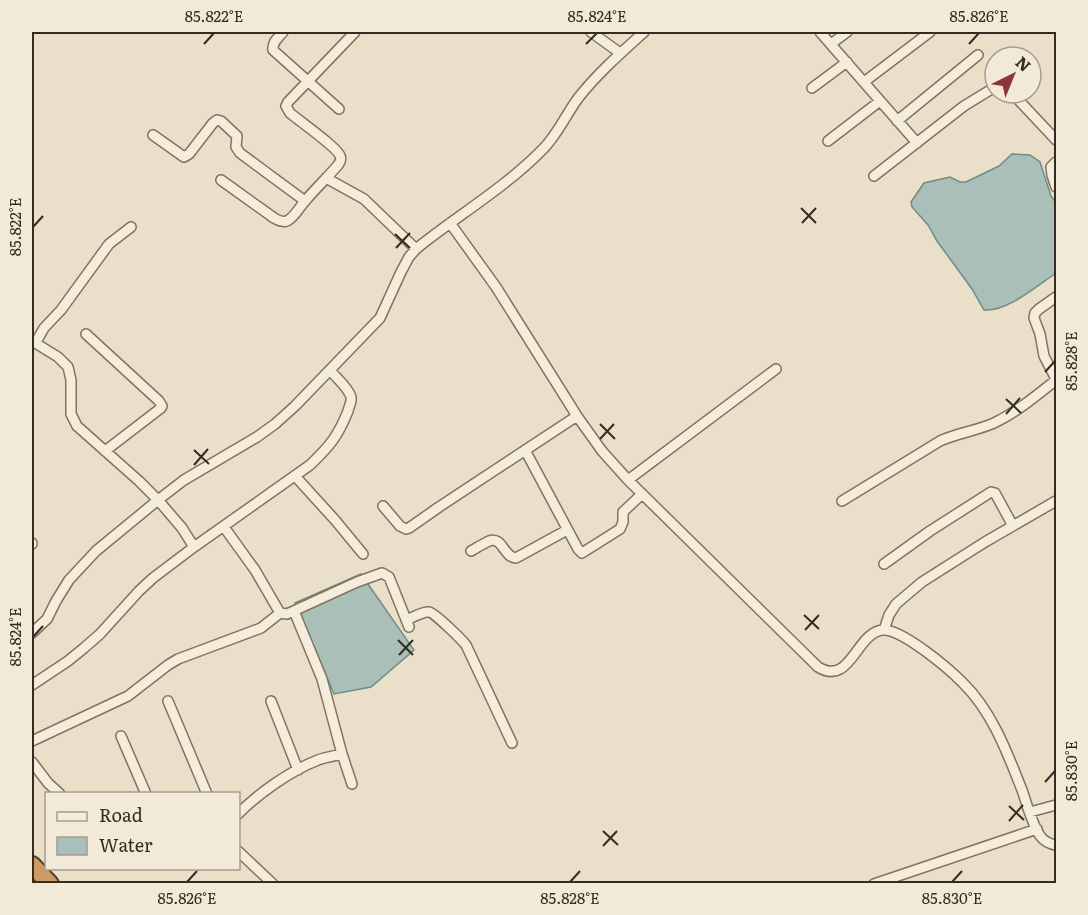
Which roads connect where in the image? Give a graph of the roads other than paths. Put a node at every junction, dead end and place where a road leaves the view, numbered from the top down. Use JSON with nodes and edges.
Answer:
{"nodes":[{"id":1,"x":283,"y":32,"type":"edge"},
{"id":2,"x":355,"y":32,"type":"edge"},
{"id":3,"x":591,"y":32,"type":"edge"},
{"id":4,"x":644,"y":32,"type":"edge"},
{"id":5,"x":820,"y":32,"type":"edge"},
{"id":6,"x":846,"y":32,"type":"edge"},
{"id":7,"x":930,"y":32,"type":"edge"},
{"id":8,"x":831,"y":44,"type":"junction"},
{"id":9,"x":620,"y":53,"type":"junction"},
{"id":10,"x":978,"y":55,"type":"dead end"},
{"id":11,"x":847,"y":62,"type":"junction"},
{"id":12,"x":307,"y":82,"type":"junction"},
{"id":13,"x":864,"y":82,"type":"junction"},
{"id":14,"x":813,"y":88,"type":"dead end"},
{"id":15,"x":983,"y":94,"type":"edge"},
{"id":16,"x":880,"y":101,"type":"junction"},
{"id":17,"x":1023,"y":105,"type":"edge"},
{"id":18,"x":339,"y":109,"type":"dead end"},
{"id":19,"x":897,"y":121,"type":"junction"},
{"id":20,"x":153,"y":135,"type":"dead end"},
{"id":21,"x":1056,"y":140,"type":"edge"},
{"id":22,"x":828,"y":141,"type":"dead end"},
{"id":23,"x":917,"y":143,"type":"junction"},
{"id":24,"x":1056,"y":162,"type":"edge"},
{"id":25,"x":874,"y":176,"type":"dead end"},
{"id":26,"x":326,"y":178,"type":"junction"},
{"id":27,"x":221,"y":180,"type":"dead end"},
{"id":28,"x":1056,"y":187,"type":"edge"},
{"id":29,"x":304,"y":201,"type":"junction"},
{"id":30,"x":450,"y":224,"type":"junction"},
{"id":31,"x":131,"y":227,"type":"dead end"},
{"id":32,"x":416,"y":249,"type":"junction"},
{"id":33,"x":1056,"y":297,"type":"edge"},
{"id":34,"x":86,"y":334,"type":"dead end"},
{"id":35,"x":34,"y":342,"type":"edge"},
{"id":36,"x":1052,"y":361,"type":"edge"},
{"id":37,"x":776,"y":369,"type":"dead end"},
{"id":38,"x":330,"y":370,"type":"junction"},
{"id":39,"x":1056,"y":379,"type":"edge"},
{"id":40,"x":577,"y":416,"type":"junction"},
{"id":41,"x":525,"y":450,"type":"junction"},
{"id":42,"x":105,"y":451,"type":"junction"},
{"id":43,"x":295,"y":477,"type":"junction"},
{"id":44,"x":628,"y":480,"type":"junction"},
{"id":45,"x":642,"y":494,"type":"junction"},
{"id":46,"x":158,"y":500,"type":"junction"},
{"id":47,"x":842,"y":501,"type":"dead end"},
{"id":48,"x":1056,"y":501,"type":"edge"},
{"id":49,"x":383,"y":506,"type":"dead end"},
{"id":50,"x":1013,"y":526,"type":"junction"},
{"id":51,"x":224,"y":527,"type":"junction"},
{"id":52,"x":567,"y":530,"type":"junction"},
{"id":53,"x":194,"y":547,"type":"junction"},
{"id":54,"x":471,"y":551,"type":"dead end"},
{"id":55,"x":363,"y":554,"type":"dead end"},
{"id":56,"x":884,"y":564,"type":"dead end"},
{"id":57,"x":294,"y":611,"type":"junction"},
{"id":58,"x":280,"y":613,"type":"junction"},
{"id":59,"x":884,"y":630,"type":"junction"},
{"id":60,"x":32,"y":633,"type":"edge"},
{"id":61,"x":32,"y":685,"type":"edge"},
{"id":62,"x":168,"y":701,"type":"dead end"},
{"id":63,"x":271,"y":701,"type":"dead end"},
{"id":64,"x":120,"y":736,"type":"dead end"},
{"id":65,"x":32,"y":741,"type":"edge"},
{"id":66,"x":512,"y":743,"type":"dead end"},
{"id":67,"x":342,"y":754,"type":"junction"},
{"id":68,"x":32,"y":762,"type":"edge"},
{"id":69,"x":298,"y":770,"type":"junction"},
{"id":70,"x":352,"y":784,"type":"dead end"},
{"id":71,"x":58,"y":792,"type":"edge"},
{"id":72,"x":145,"y":792,"type":"edge"},
{"id":73,"x":206,"y":792,"type":"edge"},
{"id":74,"x":1056,"y":805,"type":"edge"},
{"id":75,"x":240,"y":812,"type":"edge"},
{"id":76,"x":1030,"y":812,"type":"junction"},
{"id":77,"x":1037,"y":829,"type":"junction"},
{"id":78,"x":1056,"y":845,"type":"edge"},
{"id":79,"x":240,"y":853,"type":"edge"},
{"id":80,"x":32,"y":865,"type":"edge"},
{"id":81,"x":50,"y":884,"type":"edge"},
{"id":82,"x":273,"y":884,"type":"edge"},
{"id":83,"x":874,"y":884,"type":"edge"}],
"edges":[{"from":1,"to":12,"type":"street"},
{"from":2,"to":12,"type":"street"},
{"from":3,"to":9,"type":"street"},
{"from":4,"to":9,"type":"street"},
{"from":5,"to":8,"type":"street"},
{"from":6,"to":8,"type":"street"},
{"from":7,"to":13,"type":"street"},
{"from":8,"to":11,"type":"street"},
{"from":9,"to":30,"type":"street"},
{"from":10,"to":19,"type":"street"},
{"from":11,"to":13,"type":"street"},
{"from":11,"to":14,"type":"street"},
{"from":12,"to":18,"type":"street"},
{"from":12,"to":26,"type":"street"},
{"from":13,"to":16,"type":"street"},
{"from":15,"to":23,"type":"street"},
{"from":16,"to":19,"type":"street"},
{"from":16,"to":22,"type":"street"},
{"from":17,"to":21,"type":"street"},
{"from":19,"to":23,"type":"street"},
{"from":20,"to":29,"type":"street"},
{"from":23,"to":25,"type":"street"},
{"from":24,"to":28,"type":"street"},
{"from":26,"to":29,"type":"street"},
{"from":26,"to":32,"type":"street"},
{"from":27,"to":29,"type":"street"},
{"from":30,"to":32,"type":"street"},
{"from":30,"to":40,"type":"street"},
{"from":31,"to":35,"type":"street"},
{"from":32,"to":38,"type":"street"},
{"from":33,"to":36,"type":"street"},
{"from":34,"to":42,"type":"street"},
{"from":35,"to":42,"type":"street"},
{"from":36,"to":39,"type":"street"},
{"from":37,"to":44,"type":"street"},
{"from":38,"to":43,"type":"street"},
{"from":38,"to":46,"type":"street"},
{"from":39,"to":47,"type":"street"},
{"from":40,"to":41,"type":"street"},
{"from":40,"to":44,"type":"street"},
{"from":41,"to":49,"type":"street"},
{"from":41,"to":52,"type":"street"},
{"from":42,"to":46,"type":"street"},
{"from":43,"to":51,"type":"street"},
{"from":43,"to":55,"type":"street"},
{"from":44,"to":45,"type":"street"},
{"from":45,"to":52,"type":"street"},
{"from":45,"to":59,"type":"street"},
{"from":46,"to":53,"type":"street"},
{"from":46,"to":60,"type":"street"},
{"from":48,"to":50,"type":"street"},
{"from":50,"to":56,"type":"street"},
{"from":50,"to":59,"type":"street"},
{"from":51,"to":53,"type":"street"},
{"from":51,"to":58,"type":"street"},
{"from":52,"to":54,"type":"street"},
{"from":53,"to":61,"type":"street"},
{"from":57,"to":58,"type":"street"},
{"from":57,"to":66,"type":"street"},
{"from":57,"to":67,"type":"street"},
{"from":58,"to":65,"type":"street"},
{"from":59,"to":76,"type":"street"},
{"from":62,"to":73,"type":"street"},
{"from":63,"to":69,"type":"street"},
{"from":64,"to":72,"type":"street"},
{"from":67,"to":69,"type":"street"},
{"from":67,"to":70,"type":"street"},
{"from":68,"to":71,"type":"street"},
{"from":69,"to":75,"type":"street"},
{"from":74,"to":76,"type":"street"},
{"from":76,"to":77,"type":"street"},
{"from":77,"to":78,"type":"street"},
{"from":77,"to":83,"type":"street"},
{"from":79,"to":82,"type":"street"},
{"from":80,"to":81,"type":"highway"}]}
